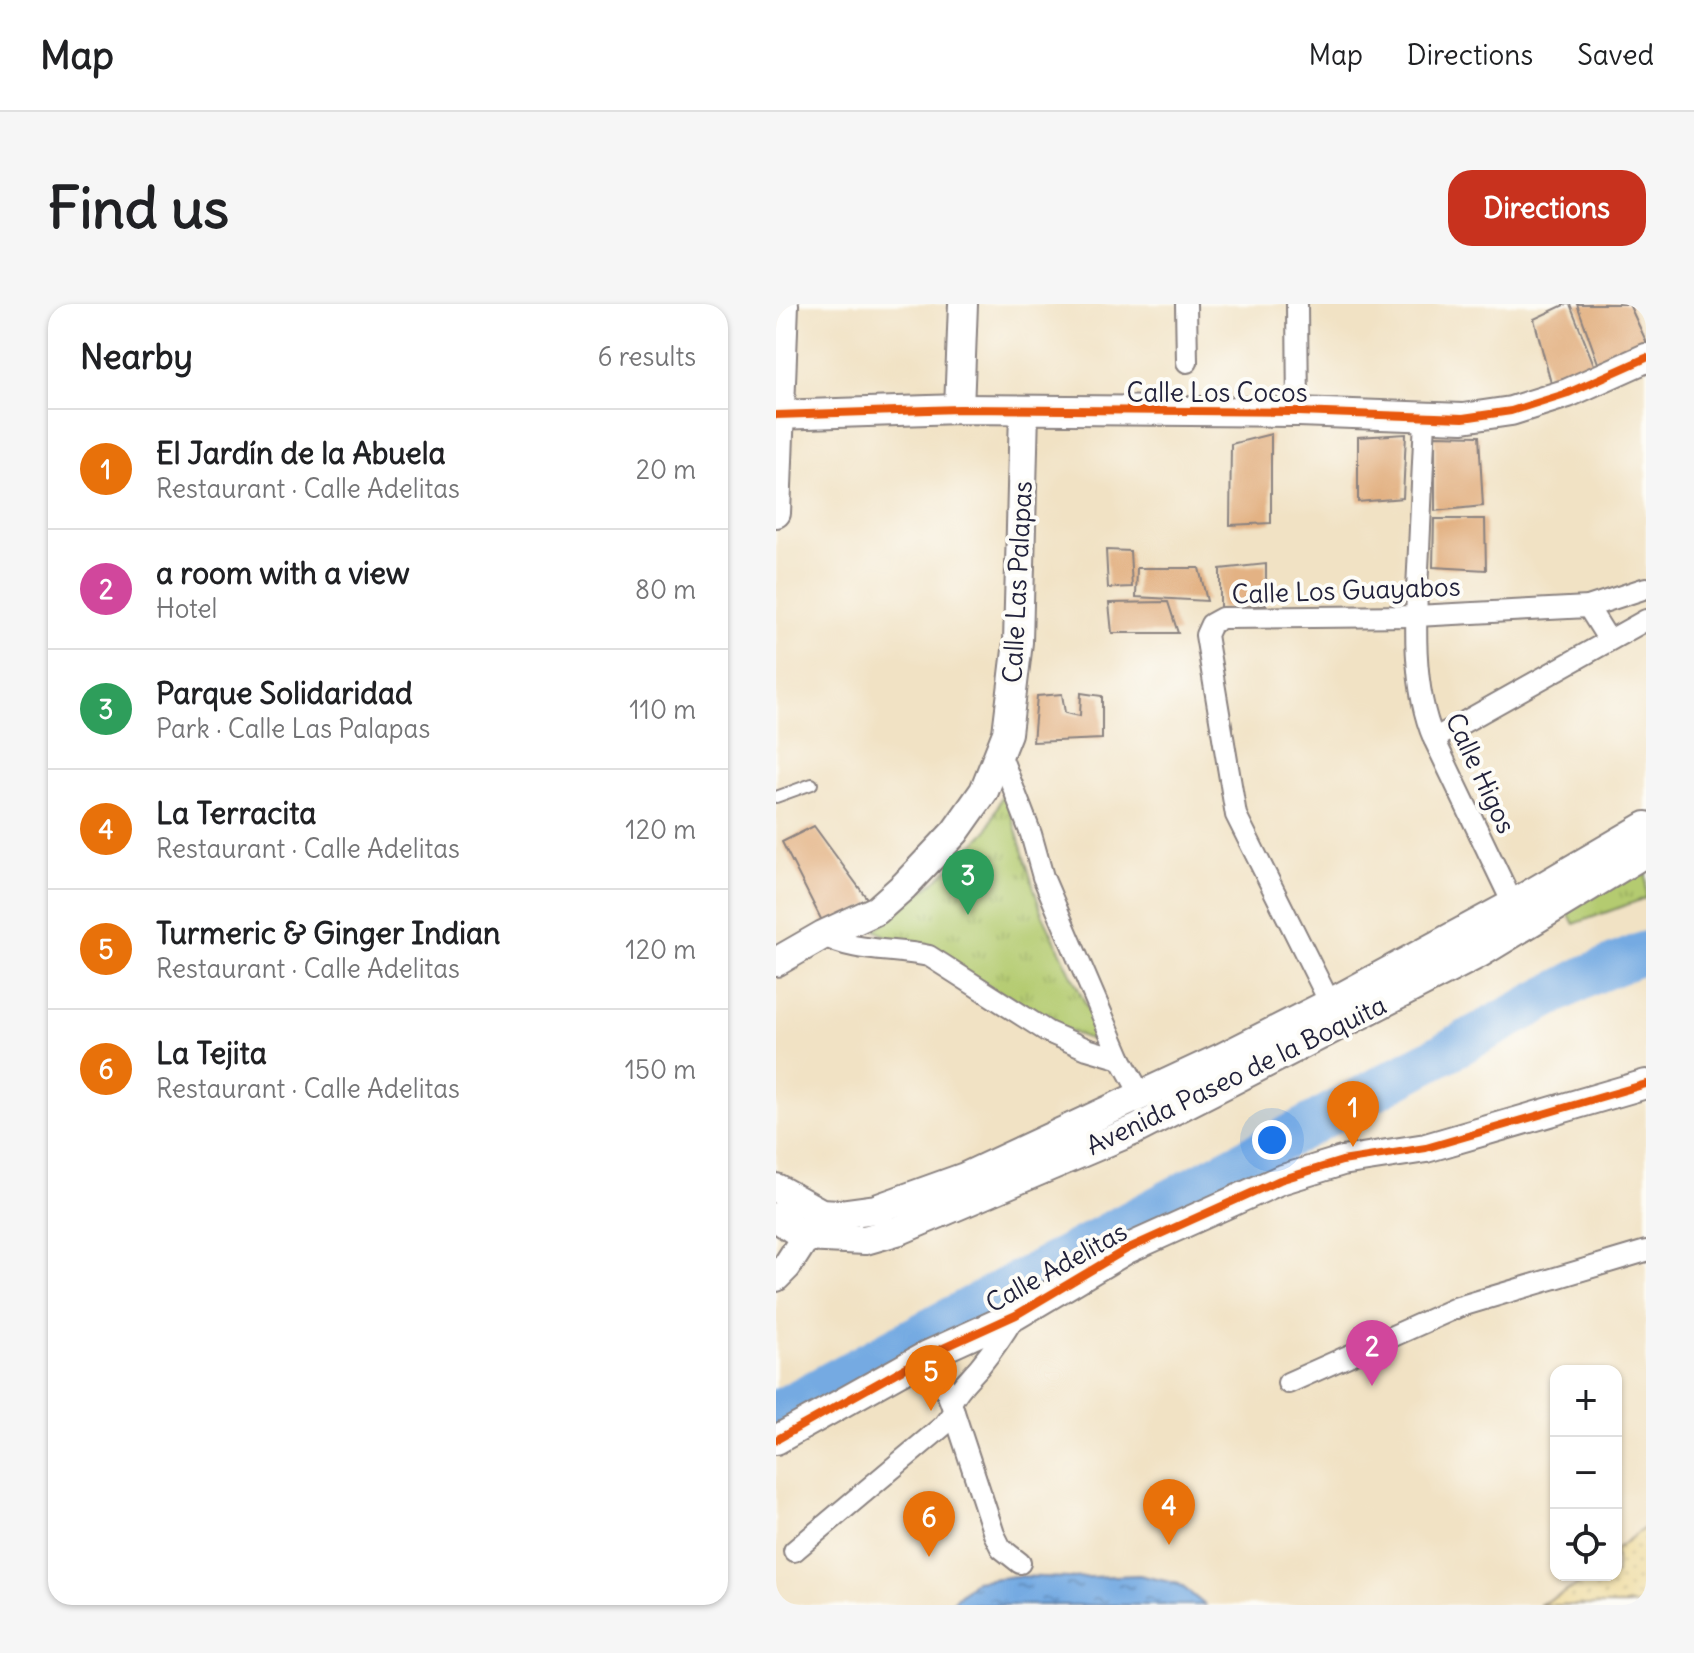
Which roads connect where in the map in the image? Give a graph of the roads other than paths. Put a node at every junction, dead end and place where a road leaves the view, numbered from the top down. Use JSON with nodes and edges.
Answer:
{"nodes":[{"id":1,"x":784,"y":304,"type":"edge"},
{"id":2,"x":963,"y":304,"type":"edge"},
{"id":3,"x":1186,"y":304,"type":"edge"},
{"id":4,"x":1297,"y":304,"type":"edge"},
{"id":5,"x":1646,"y":358,"type":"edge"},
{"id":6,"x":1187,"y":362,"type":"dead end"},
{"id":7,"x":959,"y":409,"type":"junction"},
{"id":8,"x":1024,"y":411,"type":"junction"},
{"id":9,"x":1298,"y":412,"type":"junction"},
{"id":10,"x":779,"y":415,"type":"edge"},
{"id":11,"x":1425,"y":419,"type":"junction"},
{"id":12,"x":776,"y":513,"type":"edge"},
{"id":13,"x":1646,"y":588,"type":"edge"},
{"id":14,"x":1588,"y":607,"type":"junction"},
{"id":15,"x":1416,"y":616,"type":"junction"},
{"id":16,"x":1646,"y":620,"type":"edge"},
{"id":17,"x":1608,"y":639,"type":"junction"},
{"id":18,"x":1434,"y":739,"type":"junction"},
{"id":19,"x":999,"y":751,"type":"junction"},
{"id":20,"x":812,"y":784,"type":"dead end"},
{"id":21,"x":776,"y":797,"type":"edge"},
{"id":22,"x":1646,"y":826,"type":"edge"},
{"id":23,"x":1646,"y":852,"type":"edge"},
{"id":24,"x":1513,"y":904,"type":"junction"},
{"id":25,"x":823,"y":935,"type":"junction"},
{"id":26,"x":776,"y":962,"type":"edge"},
{"id":27,"x":1330,"y":1003,"type":"junction"},
{"id":28,"x":1121,"y":1059,"type":"junction"},
{"id":29,"x":1646,"y":1084,"type":"edge"},
{"id":30,"x":1141,"y":1095,"type":"junction"},
{"id":31,"x":776,"y":1188,"type":"edge"},
{"id":32,"x":821,"y":1213,"type":"junction"},
{"id":33,"x":776,"y":1217,"type":"edge"},
{"id":34,"x":805,"y":1237,"type":"junction"},
{"id":35,"x":1646,"y":1251,"type":"edge"},
{"id":36,"x":776,"y":1277,"type":"edge"},
{"id":37,"x":1016,"y":1315,"type":"junction"},
{"id":38,"x":928,"y":1355,"type":"junction"},
{"id":39,"x":1288,"y":1383,"type":"dead end"},
{"id":40,"x":953,"y":1407,"type":"junction"},
{"id":41,"x":776,"y":1440,"type":"edge"},
{"id":42,"x":794,"y":1551,"type":"dead end"},
{"id":43,"x":1020,"y":1563,"type":"dead end"}],
"edges":[{"from":1,"to":10,"type":"street"},
{"from":2,"to":7,"type":"street"},
{"from":3,"to":6,"type":"street"},
{"from":4,"to":9,"type":"street"},
{"from":5,"to":11,"type":"street","name":"Calle Los Cocos"},
{"from":7,"to":8,"type":"street","name":"Calle Los Cocos"},
{"from":7,"to":10,"type":"street","name":"Calle Los Cocos"},
{"from":8,"to":9,"type":"street","name":"Calle Los Cocos"},
{"from":8,"to":19,"type":"street","name":"Calle Las Palapas"},
{"from":9,"to":11,"type":"street","name":"Calle Los Cocos"},
{"from":10,"to":12,"type":"street"},
{"from":11,"to":15,"type":"street","name":"Calle Higos"},
{"from":13,"to":14,"type":"street","name":"Calle Los Guayabos"},
{"from":14,"to":15,"type":"street","name":"Calle Los Guayabos"},
{"from":14,"to":17,"type":"street"},
{"from":15,"to":18,"type":"street","name":"Calle Higos"},
{"from":15,"to":27,"type":"street","name":"Calle Los Guayabos"},
{"from":16,"to":17,"type":"street"},
{"from":17,"to":18,"type":"street"},
{"from":18,"to":24,"type":"street","name":"Calle Higos"},
{"from":19,"to":25,"type":"street","name":"Calle Las Palapas"},
{"from":19,"to":28,"type":"street"},
{"from":20,"to":21,"type":"lane"},
{"from":22,"to":24,"type":"street","name":"Avenida Paseo de la Boquita"},
{"from":23,"to":34,"type":"street","name":"Avenida Paseo de la Boquita"},
{"from":24,"to":27,"type":"street","name":"Avenida Paseo de la Boquita"},
{"from":25,"to":26,"type":"street","name":"Calle Las Palapas"},
{"from":25,"to":28,"type":"street"},
{"from":27,"to":30,"type":"street","name":"Avenida Paseo de la Boquita"},
{"from":28,"to":30,"type":"street"},
{"from":29,"to":37,"type":"street","name":"Calle Adelitas"},
{"from":30,"to":32,"type":"street","name":"Avenida Paseo de la Boquita"},
{"from":31,"to":32,"type":"street"},
{"from":32,"to":34,"type":"street"},
{"from":33,"to":34,"type":"street"},
{"from":34,"to":36,"type":"street"},
{"from":35,"to":39,"type":"street"},
{"from":37,"to":38,"type":"street","name":"Calle Adelitas"},
{"from":37,"to":40,"type":"street"},
{"from":38,"to":40,"type":"street"},
{"from":38,"to":41,"type":"street","name":"Calle Adelitas"},
{"from":40,"to":42,"type":"street"},
{"from":40,"to":43,"type":"street"}]}
